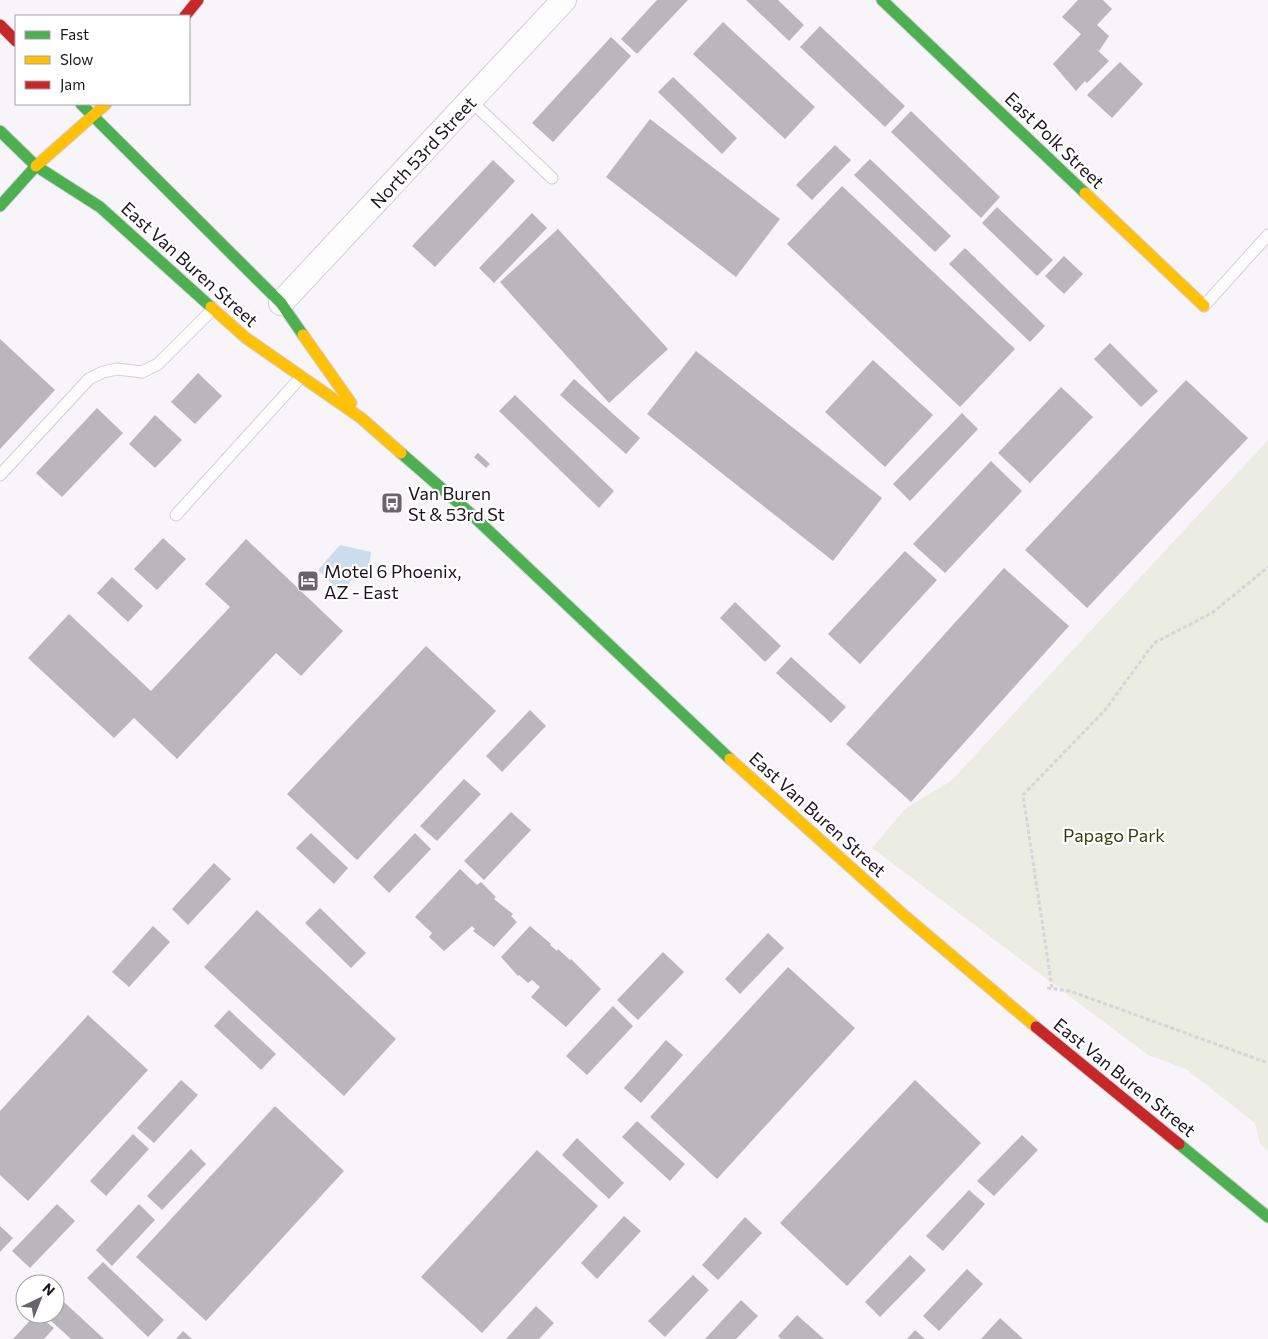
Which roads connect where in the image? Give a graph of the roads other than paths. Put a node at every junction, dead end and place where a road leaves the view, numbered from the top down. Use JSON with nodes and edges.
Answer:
{"nodes":[{"id":1,"x":198,"y":0,"type":"edge"},
{"id":2,"x":564,"y":0,"type":"edge"},
{"id":3,"x":882,"y":0,"type":"edge"},
{"id":4,"x":186,"y":15,"type":"edge"},
{"id":5,"x":0,"y":25,"type":"edge"},
{"id":6,"x":15,"y":40,"type":"edge"},
{"id":7,"x":471,"y":101,"type":"junction"},
{"id":8,"x":82,"y":105,"type":"edge"},
{"id":9,"x":105,"y":105,"type":"edge"},
{"id":10,"x":94,"y":116,"type":"junction"},
{"id":11,"x":0,"y":131,"type":"edge"},
{"id":12,"x":36,"y":166,"type":"junction"},
{"id":13,"x":552,"y":178,"type":"dead end"},
{"id":14,"x":0,"y":206,"type":"edge"},
{"id":15,"x":1268,"y":236,"type":"edge"},
{"id":16,"x":281,"y":303,"type":"junction"},
{"id":17,"x":1204,"y":306,"type":"joint"},
{"id":18,"x":213,"y":309,"type":"junction"},
{"id":19,"x":301,"y":377,"type":"junction"},
{"id":20,"x":361,"y":418,"type":"junction"},
{"id":21,"x":0,"y":475,"type":"edge"},
{"id":22,"x":176,"y":515,"type":"dead end"},
{"id":23,"x":1268,"y":1217,"type":"edge"}],
"edges":[{"from":1,"to":4,"type":"main road"},
{"from":2,"to":7,"type":"street","name":"North 53rd Street"},
{"from":3,"to":17,"type":"main road","name":"East Polk Street"},
{"from":5,"to":6,"type":"main road"},
{"from":7,"to":13,"type":"lane"},
{"from":7,"to":16,"type":"street","name":"North 53rd Street"},
{"from":8,"to":10,"type":"main road","name":"East Van Buren Street"},
{"from":9,"to":10,"type":"main road"},
{"from":10,"to":12,"type":"main road"},
{"from":10,"to":16,"type":"main road","name":"East Van Buren Street"},
{"from":11,"to":12,"type":"main road","name":"East Van Buren Street"},
{"from":12,"to":14,"type":"main road"},
{"from":12,"to":18,"type":"main road","name":"East Van Buren Street"},
{"from":15,"to":17,"type":"lane"},
{"from":16,"to":20,"type":"main road","name":"East Van Buren Street"},
{"from":18,"to":19,"type":"main road","name":"East Van Buren Street"},
{"from":18,"to":21,"type":"lane"},
{"from":19,"to":20,"type":"main road","name":"East Van Buren Street"},
{"from":19,"to":22,"type":"lane"},
{"from":20,"to":23,"type":"main road","name":"East Van Buren Street"}]}
